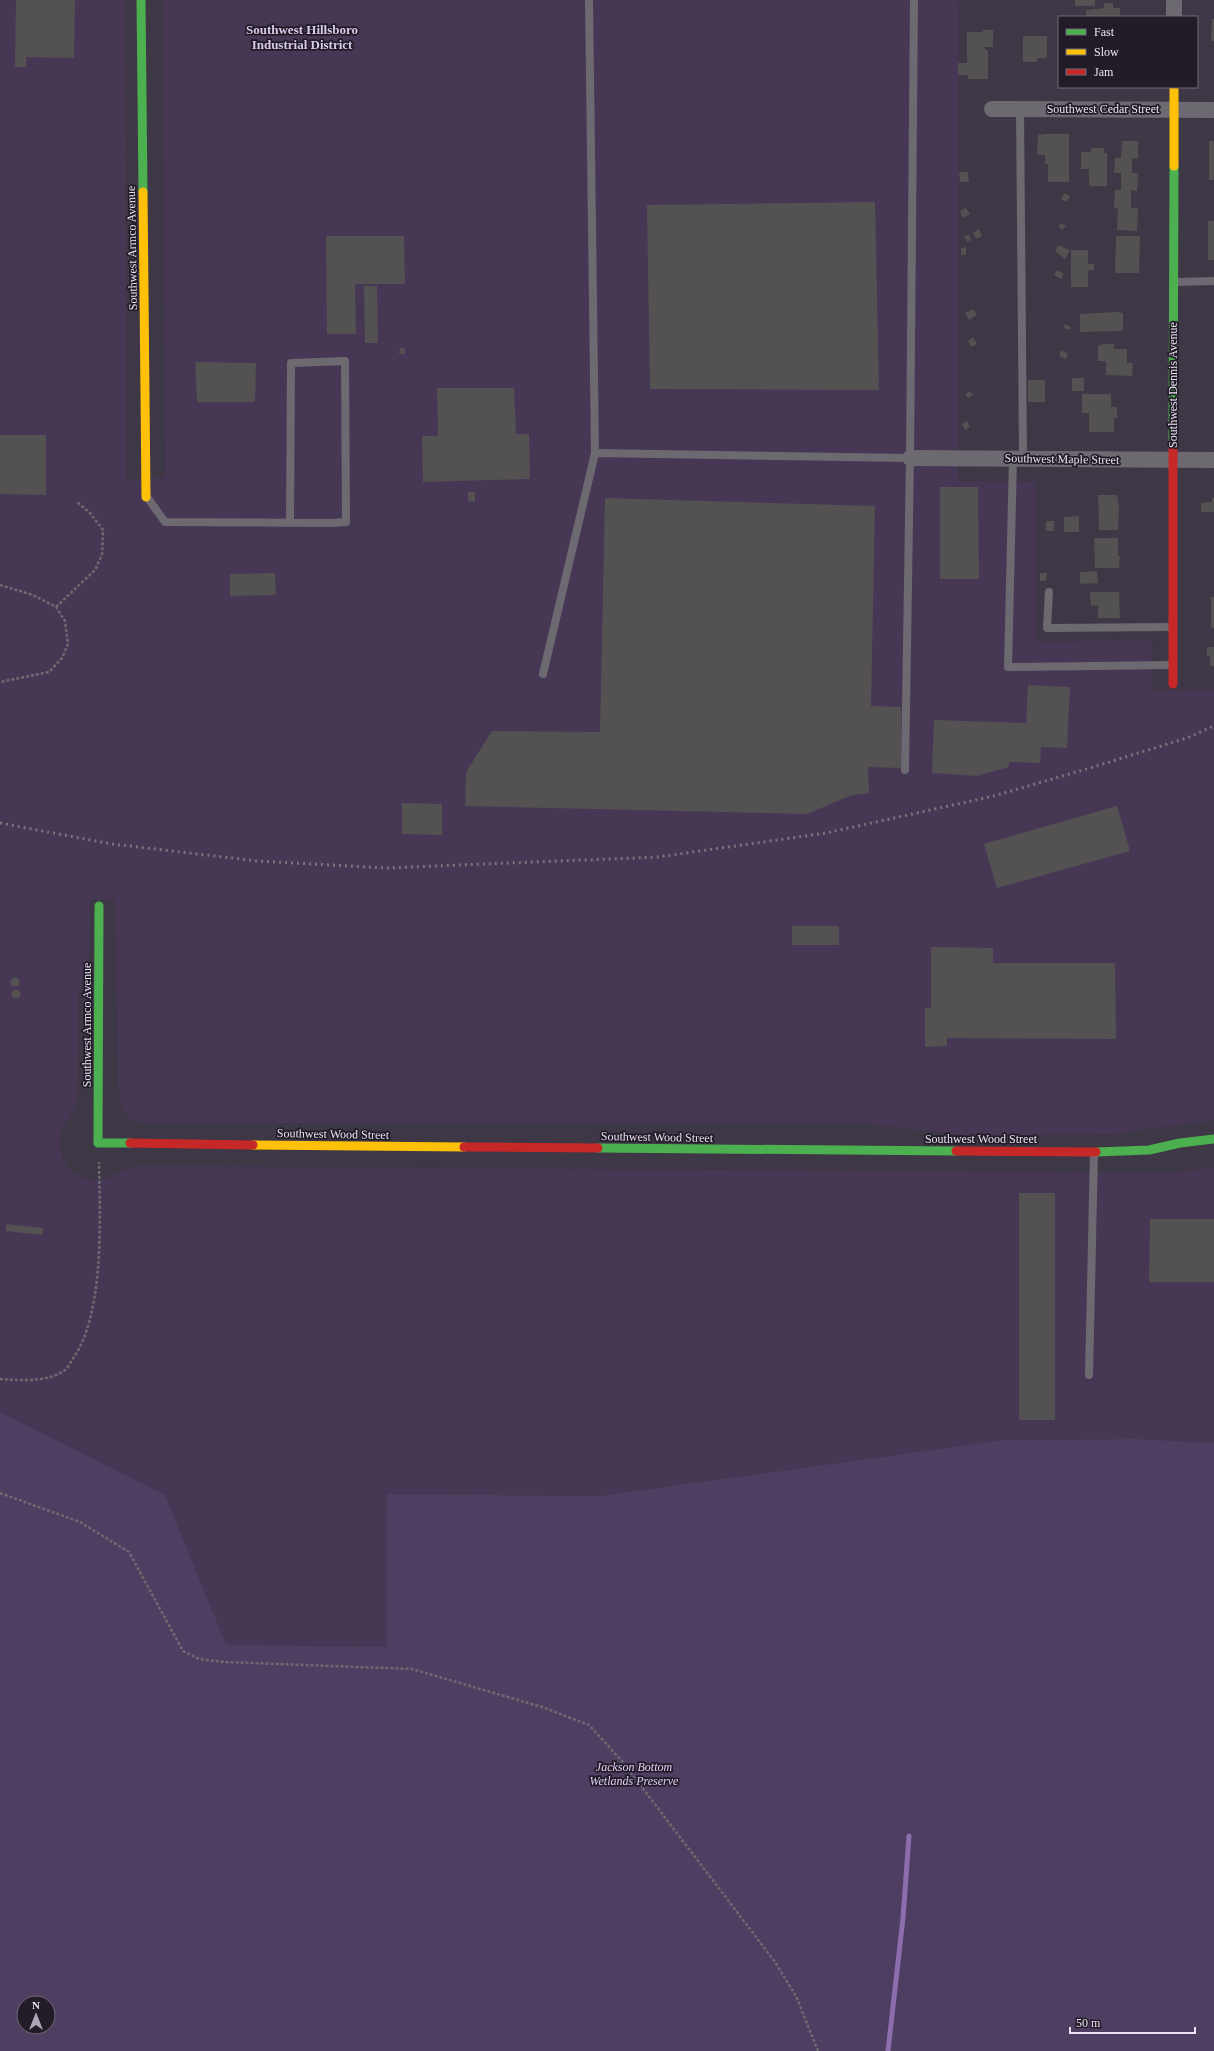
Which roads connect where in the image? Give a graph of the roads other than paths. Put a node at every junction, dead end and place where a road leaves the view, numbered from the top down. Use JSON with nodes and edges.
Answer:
{"nodes":[{"id":1,"x":141,"y":0,"type":"edge"},
{"id":2,"x":589,"y":0,"type":"edge"},
{"id":3,"x":914,"y":0,"type":"edge"},
{"id":4,"x":1174,"y":0,"type":"edge"},
{"id":5,"x":1174,"y":16,"type":"edge"},
{"id":6,"x":1174,"y":88,"type":"edge"},
{"id":7,"x":992,"y":109,"type":"dead end"},
{"id":8,"x":1020,"y":109,"type":"junction"},
{"id":9,"x":1174,"y":110,"type":"junction"},
{"id":10,"x":1214,"y":110,"type":"edge"},
{"id":11,"x":1214,"y":281,"type":"edge"},
{"id":12,"x":1174,"y":282,"type":"junction"},
{"id":13,"x":595,"y":453,"type":"junction"},
{"id":14,"x":910,"y":458,"type":"junction"},
{"id":15,"x":1018,"y":458,"type":"junction"},
{"id":16,"x":1172,"y":460,"type":"junction"},
{"id":17,"x":1214,"y":460,"type":"edge"},
{"id":18,"x":146,"y":496,"type":"joint"},
{"id":19,"x":290,"y":522,"type":"junction"},
{"id":20,"x":1049,"y":592,"type":"dead end"},
{"id":21,"x":1173,"y":627,"type":"junction"},
{"id":22,"x":1173,"y":665,"type":"junction"},
{"id":23,"x":543,"y":674,"type":"dead end"},
{"id":24,"x":1173,"y":684,"type":"dead end"},
{"id":25,"x":905,"y":770,"type":"dead end"},
{"id":26,"x":99,"y":906,"type":"dead end"},
{"id":27,"x":1214,"y":1139,"type":"edge"},
{"id":28,"x":98,"y":1144,"type":"joint"},
{"id":29,"x":1094,"y":1152,"type":"junction"},
{"id":30,"x":1090,"y":1375,"type":"dead end"}],
"edges":[{"from":1,"to":18,"type":"street","name":"Southwest Armco Avenue"},
{"from":2,"to":13,"type":"lane"},
{"from":3,"to":14,"type":"lane"},
{"from":4,"to":5,"type":"street"},
{"from":6,"to":9,"type":"street","name":"Southwest Dennis Avenue"},
{"from":7,"to":8,"type":"street","name":"Southwest Cedar Street"},
{"from":8,"to":9,"type":"street","name":"Southwest Cedar Street"},
{"from":8,"to":15,"type":"lane"},
{"from":9,"to":10,"type":"street","name":"Southwest Cedar Street"},
{"from":9,"to":12,"type":"street","name":"Southwest Dennis Avenue"},
{"from":11,"to":12,"type":"lane"},
{"from":12,"to":16,"type":"street","name":"Southwest Dennis Avenue"},
{"from":13,"to":14,"type":"lane"},
{"from":13,"to":23,"type":"lane"},
{"from":14,"to":15,"type":"street","name":"Southwest Maple Street"},
{"from":14,"to":25,"type":"lane"},
{"from":15,"to":16,"type":"street","name":"Southwest Maple Street"},
{"from":15,"to":22,"type":"lane"},
{"from":16,"to":17,"type":"street","name":"Southwest Maple Street"},
{"from":16,"to":21,"type":"street","name":"Southwest Dennis Avenue"},
{"from":18,"to":19,"type":"lane"},
{"from":19,"to":19,"type":"lane"},
{"from":20,"to":21,"type":"lane"},
{"from":21,"to":22,"type":"street","name":"Southwest Dennis Avenue"},
{"from":22,"to":24,"type":"street","name":"Southwest Dennis Avenue"},
{"from":26,"to":28,"type":"street","name":"Southwest Armco Avenue"},
{"from":27,"to":29,"type":"street","name":"Southwest Wood Street"},
{"from":28,"to":29,"type":"street","name":"Southwest Wood Street"},
{"from":29,"to":30,"type":"lane"}]}
